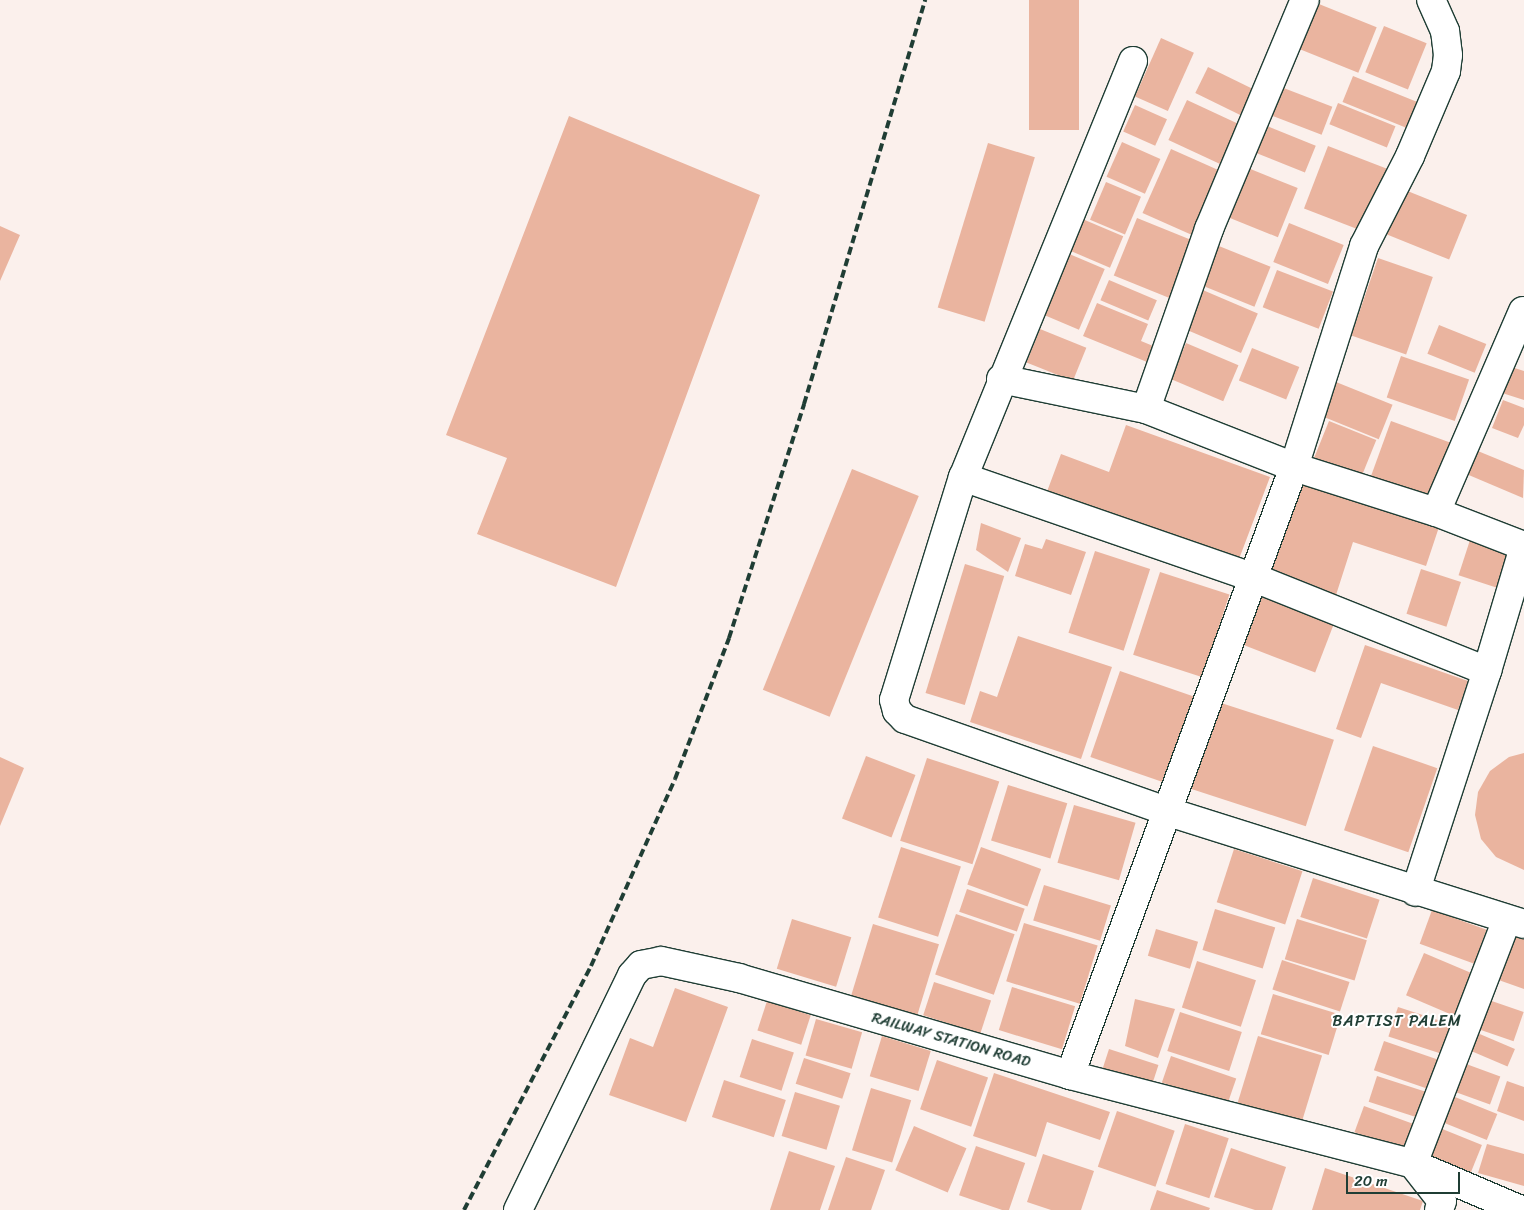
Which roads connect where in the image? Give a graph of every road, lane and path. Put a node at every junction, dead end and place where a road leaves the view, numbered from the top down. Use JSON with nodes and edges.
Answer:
{"nodes":[{"id":1,"x":1305,"y":0,"type":"edge"},
{"id":2,"x":1431,"y":0,"type":"edge"},
{"id":3,"x":1133,"y":61,"type":"dead end"},
{"id":4,"x":1523,"y":311,"type":"edge"},
{"id":5,"x":1001,"y":379,"type":"junction"},
{"id":6,"x":1146,"y":410,"type":"junction"},
{"id":7,"x":1294,"y":467,"type":"junction"},
{"id":8,"x":963,"y":477,"type":"junction"},
{"id":9,"x":1436,"y":512,"type":"junction"},
{"id":10,"x":1252,"y":577,"type":"junction"},
{"id":11,"x":1488,"y":671,"type":"junction"},
{"id":12,"x":1169,"y":812,"type":"junction"},
{"id":13,"x":1415,"y":892,"type":"junction"},
{"id":14,"x":1515,"y":922,"type":"edge"},
{"id":15,"x":1070,"y":1075,"type":"junction"},
{"id":16,"x":1413,"y":1164,"type":"junction"},
{"id":17,"x":1523,"y":1209,"type":"edge"},
{"id":18,"x":518,"y":1210,"type":"edge"},
{"id":19,"x":1439,"y":1210,"type":"edge"}],
"edges":[{"from":1,"to":6,"type":"street"},
{"from":2,"to":7,"type":"street"},
{"from":3,"to":5,"type":"street"},
{"from":4,"to":9,"type":"street"},
{"from":5,"to":6,"type":"street"},
{"from":5,"to":8,"type":"street"},
{"from":6,"to":7,"type":"street"},
{"from":7,"to":9,"type":"street"},
{"from":7,"to":10,"type":"street"},
{"from":8,"to":10,"type":"street"},
{"from":8,"to":12,"type":"street"},
{"from":9,"to":11,"type":"street"},
{"from":10,"to":11,"type":"street"},
{"from":10,"to":12,"type":"street"},
{"from":11,"to":13,"type":"street"},
{"from":12,"to":13,"type":"street"},
{"from":12,"to":15,"type":"street"},
{"from":13,"to":14,"type":"street"},
{"from":14,"to":16,"type":"street"},
{"from":15,"to":16,"type":"street","name":"RAILWAY STATION ROAD"},
{"from":15,"to":18,"type":"street","name":"RAILWAY STATION ROAD"},
{"from":16,"to":17,"type":"street","name":"RAILWAY STATION ROAD"},
{"from":16,"to":19,"type":"street"}]}
